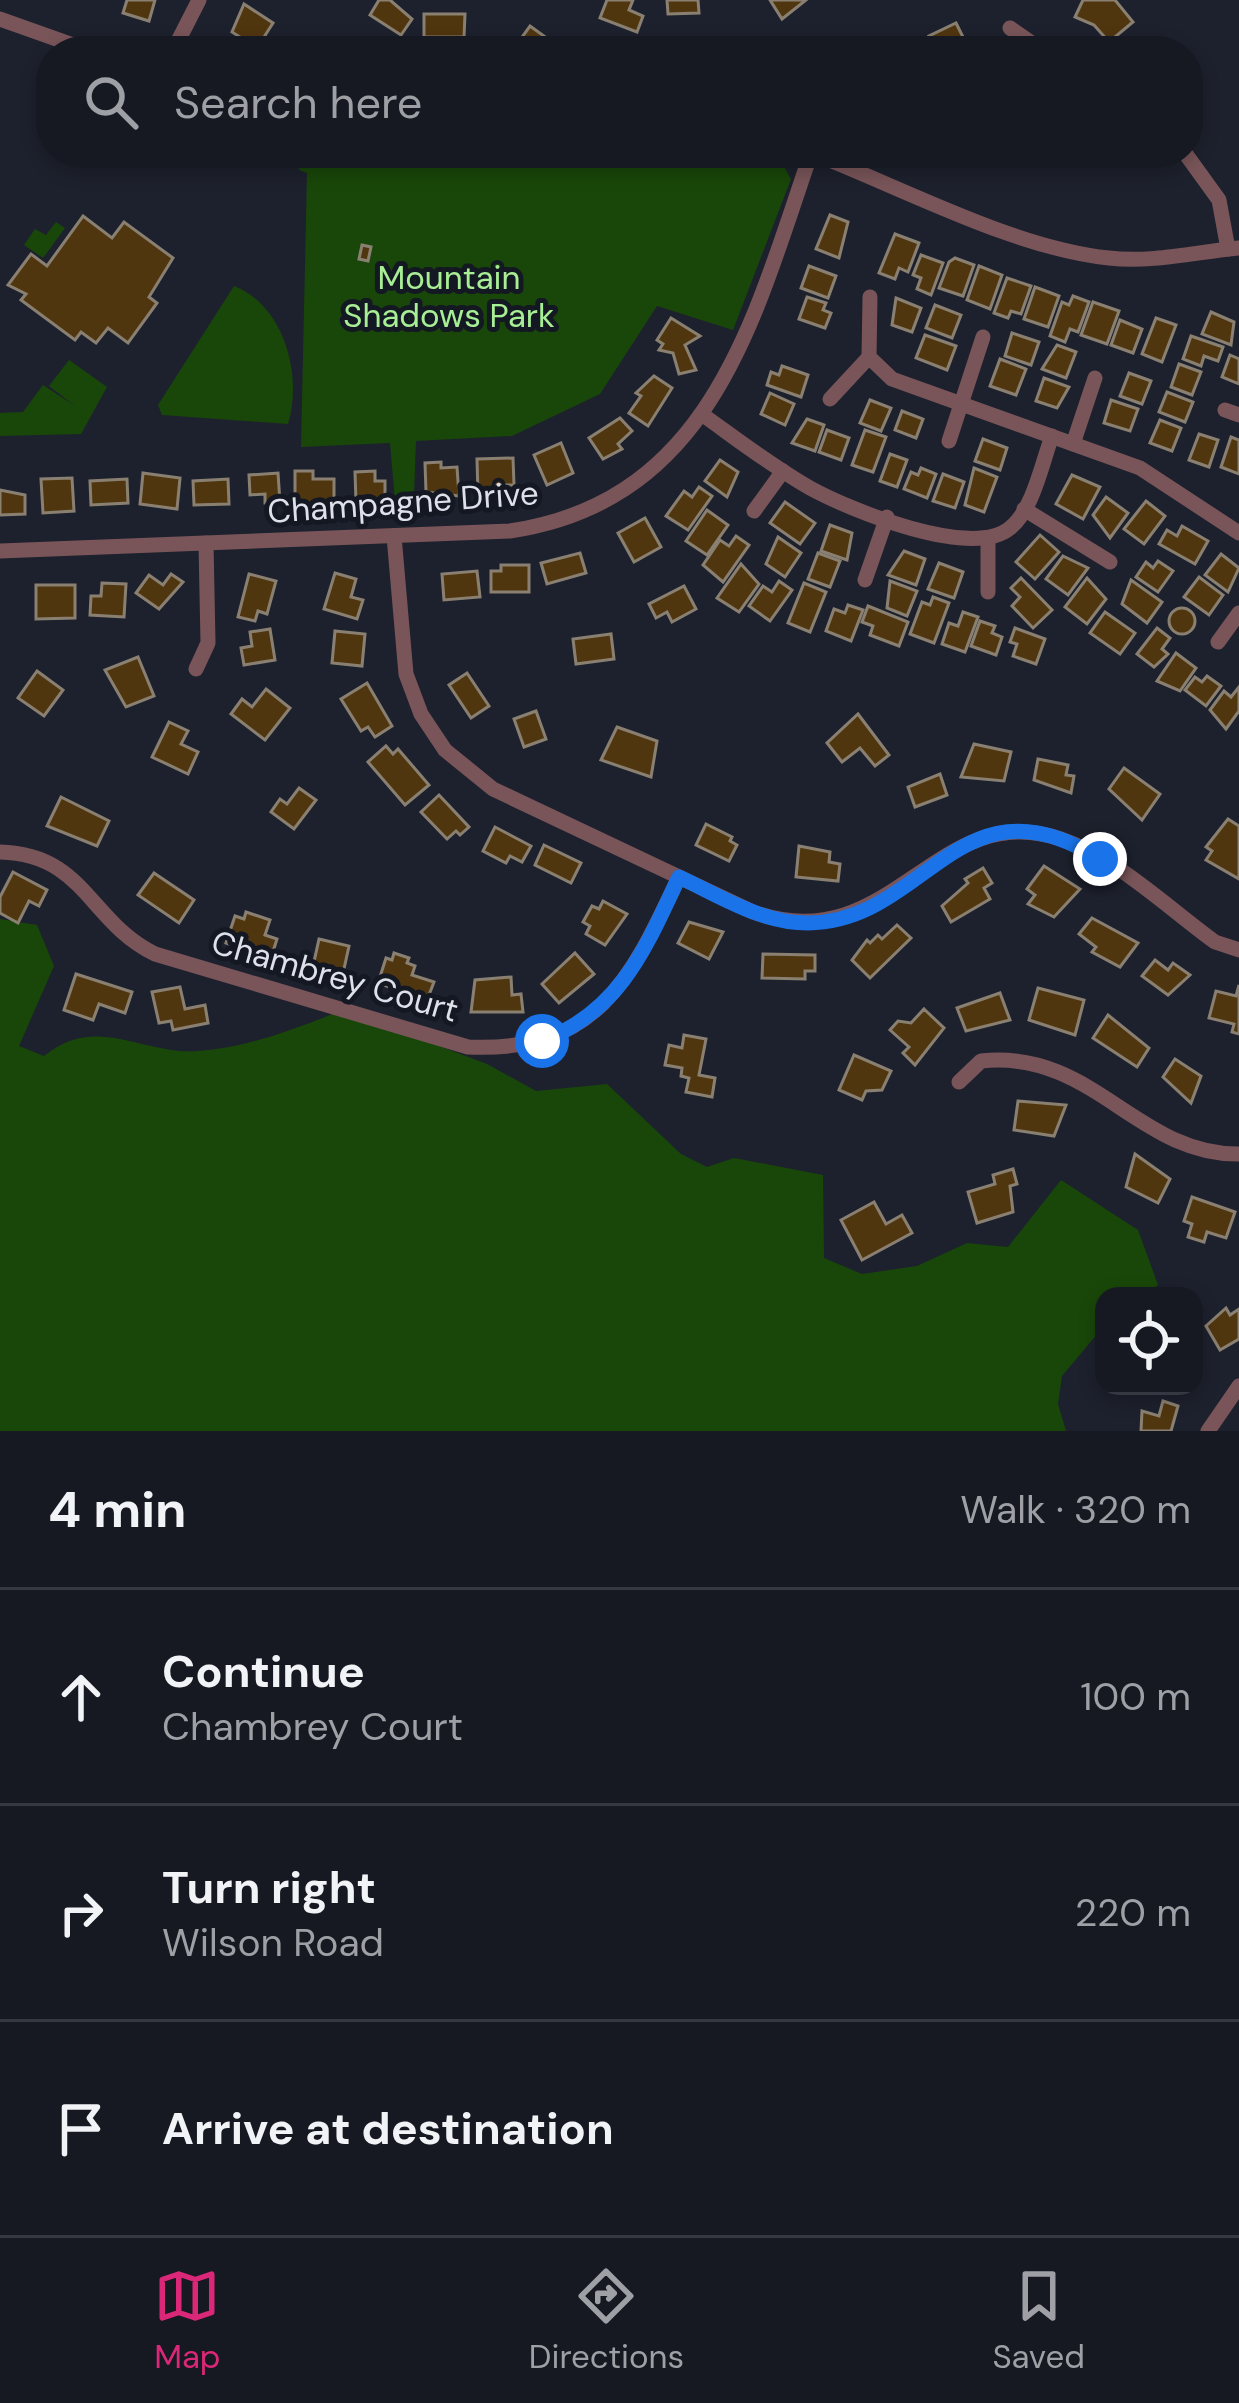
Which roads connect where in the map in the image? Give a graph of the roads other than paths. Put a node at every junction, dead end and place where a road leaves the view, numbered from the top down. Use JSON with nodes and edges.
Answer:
{"nodes":[{"id":1,"x":199,"y":0,"type":"edge"},
{"id":2,"x":0,"y":19,"type":"edge"},
{"id":3,"x":1010,"y":28,"type":"dead end"},
{"id":4,"x":48,"y":36,"type":"edge"},
{"id":5,"x":181,"y":36,"type":"edge"},
{"id":6,"x":1021,"y":36,"type":"edge"},
{"id":7,"x":806,"y":168,"type":"edge"},
{"id":8,"x":851,"y":168,"type":"edge"},
{"id":9,"x":1196,"y":168,"type":"edge"},
{"id":10,"x":1233,"y":248,"type":"edge"},
{"id":11,"x":870,"y":297,"type":"dead end"},
{"id":12,"x":983,"y":338,"type":"dead end"},
{"id":13,"x":869,"y":357,"type":"junction"},
{"id":14,"x":1095,"y":378,"type":"dead end"},
{"id":15,"x":830,"y":399,"type":"dead end"},
{"id":16,"x":961,"y":404,"type":"junction"},
{"id":17,"x":703,"y":415,"type":"junction"},
{"id":18,"x":1052,"y":436,"type":"junction"},
{"id":19,"x":949,"y":441,"type":"dead end"},
{"id":20,"x":1072,"y":444,"type":"junction"},
{"id":21,"x":784,"y":471,"type":"junction"},
{"id":22,"x":1024,"y":509,"type":"junction"},
{"id":23,"x":754,"y":511,"type":"dead end"},
{"id":24,"x":887,"y":517,"type":"junction"},
{"id":25,"x":1239,"y":532,"type":"edge"},
{"id":26,"x":394,"y":536,"type":"junction"},
{"id":27,"x":988,"y":539,"type":"junction"},
{"id":28,"x":206,"y":543,"type":"junction"},
{"id":29,"x":0,"y":551,"type":"edge"},
{"id":30,"x":1110,"y":562,"type":"dead end"},
{"id":31,"x":865,"y":580,"type":"dead end"},
{"id":32,"x":988,"y":592,"type":"dead end"},
{"id":33,"x":1239,"y":613,"type":"edge"},
{"id":34,"x":1218,"y":642,"type":"dead end"},
{"id":35,"x":196,"y":669,"type":"dead end"},
{"id":36,"x":0,"y":853,"type":"edge"},
{"id":37,"x":679,"y":877,"type":"junction"},
{"id":38,"x":1239,"y":950,"type":"edge"},
{"id":39,"x":959,"y":1082,"type":"dead end"},
{"id":40,"x":1239,"y":1154,"type":"edge"},
{"id":41,"x":1239,"y":1386,"type":"edge"},
{"id":42,"x":1208,"y":1431,"type":"edge"}],
"edges":[{"from":1,"to":5,"type":"street"},
{"from":2,"to":4,"type":"street"},
{"from":3,"to":6,"type":"street"},
{"from":7,"to":17,"type":"street","name":"Champagne Drive"},
{"from":8,"to":10,"type":"street"},
{"from":9,"to":10,"type":"street"},
{"from":11,"to":13,"type":"street"},
{"from":12,"to":16,"type":"street"},
{"from":13,"to":15,"type":"street"},
{"from":13,"to":16,"type":"street"},
{"from":14,"to":20,"type":"street"},
{"from":16,"to":18,"type":"street"},
{"from":16,"to":19,"type":"street"},
{"from":17,"to":21,"type":"street"},
{"from":17,"to":26,"type":"street","name":"Champagne Drive"},
{"from":18,"to":20,"type":"street"},
{"from":18,"to":22,"type":"street"},
{"from":20,"to":25,"type":"street"},
{"from":21,"to":23,"type":"street"},
{"from":21,"to":24,"type":"street"},
{"from":22,"to":27,"type":"street"},
{"from":22,"to":30,"type":"street"},
{"from":24,"to":27,"type":"street"},
{"from":24,"to":31,"type":"street"},
{"from":26,"to":28,"type":"street","name":"Champagne Drive"},
{"from":26,"to":37,"type":"street"},
{"from":27,"to":32,"type":"street"},
{"from":28,"to":29,"type":"street","name":"Champagne Drive"},
{"from":28,"to":35,"type":"street"},
{"from":33,"to":34,"type":"street"},
{"from":36,"to":37,"type":"street","name":"Chambrey Court"},
{"from":37,"to":38,"type":"street"},
{"from":39,"to":40,"type":"street"},
{"from":41,"to":42,"type":"street"}]}
